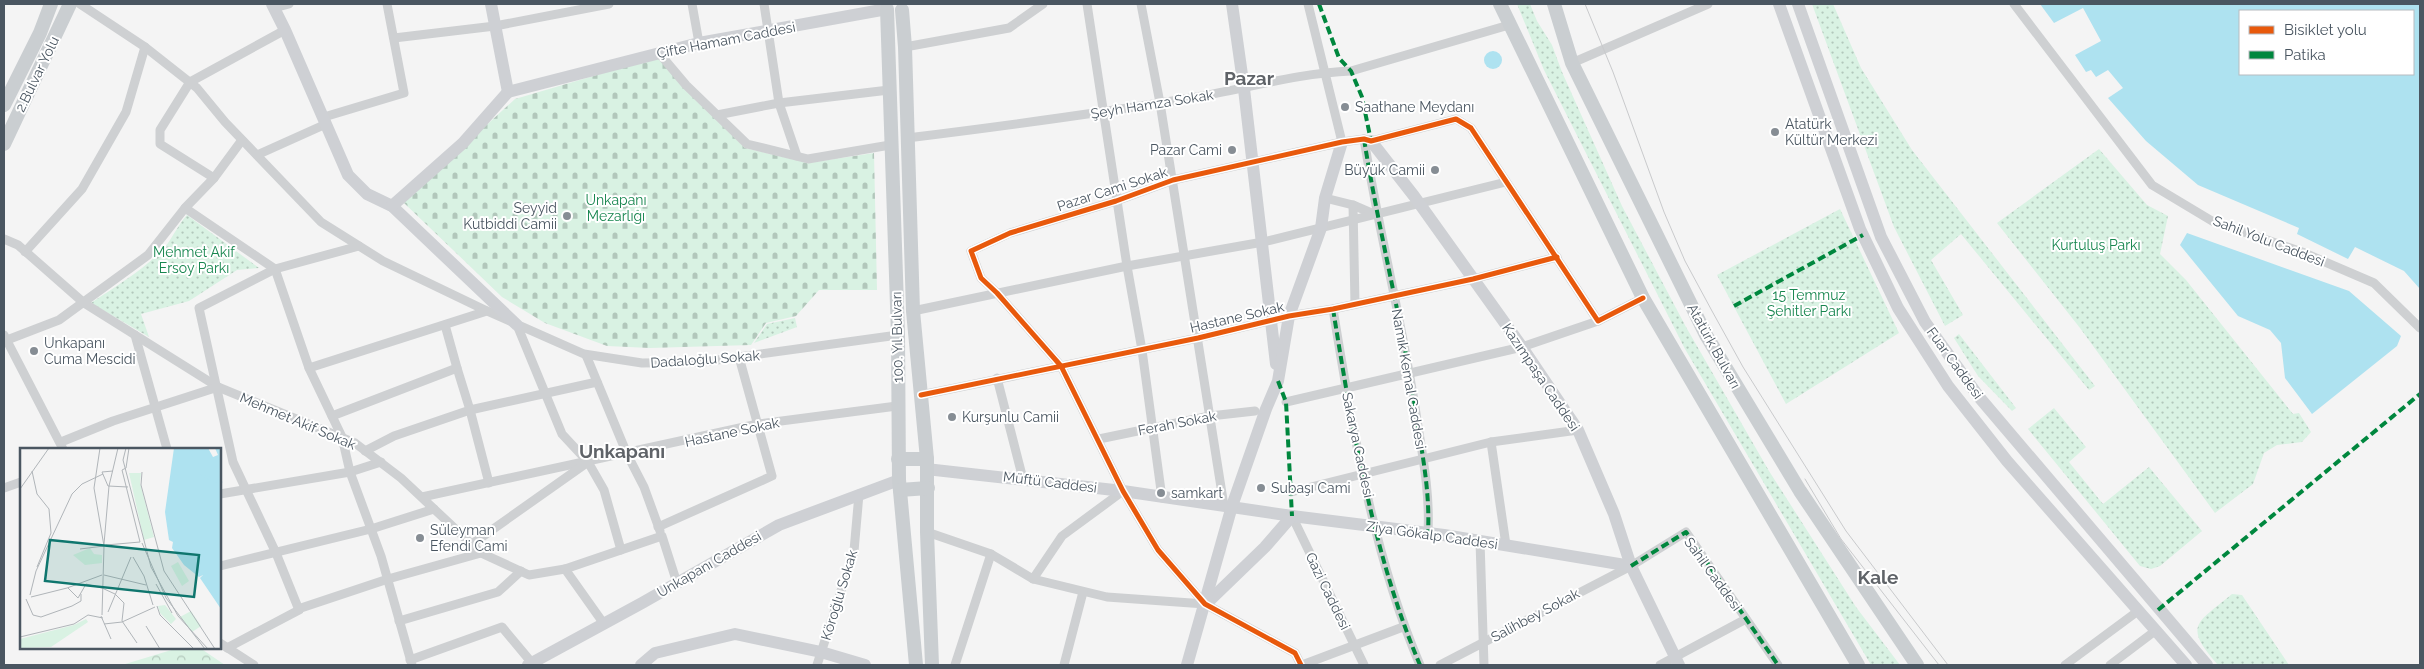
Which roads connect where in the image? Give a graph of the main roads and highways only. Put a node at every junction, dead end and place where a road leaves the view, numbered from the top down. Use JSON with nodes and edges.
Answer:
{"nodes":[{"id":1,"x":51,"y":4,"type":"edge"},
{"id":2,"x":70,"y":4,"type":"edge"},
{"id":3,"x":491,"y":4,"type":"edge"},
{"id":4,"x":1232,"y":4,"type":"edge"},
{"id":5,"x":1500,"y":4,"type":"edge"},
{"id":6,"x":1554,"y":4,"type":"edge"},
{"id":7,"x":1779,"y":4,"type":"edge"},
{"id":8,"x":1798,"y":4,"type":"edge"},
{"id":9,"x":273,"y":6,"type":"edge"},
{"id":10,"x":885,"y":6,"type":"edge"},
{"id":11,"x":905,"y":7,"type":"edge"},
{"id":12,"x":508,"y":92,"type":"junction"},
{"id":13,"x":4,"y":105,"type":"edge"},
{"id":14,"x":1368,"y":140,"type":"road end"},
{"id":15,"x":1342,"y":142,"type":"road end"},
{"id":16,"x":4,"y":144,"type":"edge"},
{"id":17,"x":392,"y":206,"type":"junction"},
{"id":18,"x":517,"y":325,"type":"road end"},
{"id":19,"x":1278,"y":381,"type":"junction"},
{"id":20,"x":898,"y":459,"type":"junction"},
{"id":21,"x":926,"y":464,"type":"junction"},
{"id":22,"x":899,"y":485,"type":"junction"},
{"id":23,"x":928,"y":488,"type":"junction"},
{"id":24,"x":1228,"y":506,"type":"junction"},
{"id":25,"x":1292,"y":516,"type":"junction"},
{"id":26,"x":1630,"y":566,"type":"junction"},
{"id":27,"x":1205,"y":604,"type":"junction"},
{"id":28,"x":1678,"y":662,"type":"edge"},
{"id":29,"x":530,"y":664,"type":"edge"},
{"id":30,"x":641,"y":665,"type":"edge"},
{"id":31,"x":865,"y":665,"type":"edge"},
{"id":32,"x":916,"y":665,"type":"edge"},
{"id":33,"x":932,"y":665,"type":"edge"},
{"id":34,"x":1187,"y":665,"type":"edge"},
{"id":35,"x":1858,"y":665,"type":"edge"},
{"id":36,"x":1917,"y":665,"type":"edge"},
{"id":37,"x":2186,"y":665,"type":"edge"},
{"id":38,"x":2206,"y":665,"type":"edge"}],
"edges":[{"from":1,"to":13,"type":"main road","name":"2.Bulvar Yolu"},
{"from":2,"to":16,"type":"main road","name":"2.Bulvar Yolu"},
{"from":3,"to":12,"type":"main road"},
{"from":4,"to":19,"type":"main road"},
{"from":5,"to":35,"type":"main road"},
{"from":6,"to":36,"type":"main road","name":"Atatürk Bulvarı"},
{"from":7,"to":37,"type":"main road","name":"Fuar Caddesi"},
{"from":8,"to":38,"type":"main road","name":"Fuar Caddesi"},
{"from":9,"to":17,"type":"main road"},
{"from":10,"to":11,"type":"main road"},
{"from":10,"to":12,"type":"main road","name":"Çifte Hamam Caddesi"},
{"from":10,"to":20,"type":"main road","name":"100. Yıl Bulvarı"},
{"from":11,"to":21,"type":"main road","name":"100. Yıl Bulvarı"},
{"from":12,"to":17,"type":"main road"},
{"from":14,"to":26,"type":"main road","name":"Kazımpaşa Caddesi"},
{"from":15,"to":19,"type":"main road"},
{"from":17,"to":18,"type":"main road"},
{"from":19,"to":24,"type":"main road"},
{"from":20,"to":21,"type":"main road"},
{"from":20,"to":22,"type":"main road","name":"100. Yıl Bulvarı"},
{"from":21,"to":23,"type":"main road","name":"100. Yıl Bulvarı"},
{"from":21,"to":24,"type":"main road","name":"Müftü Caddesi"},
{"from":22,"to":23,"type":"main road"},
{"from":22,"to":29,"type":"main road","name":"Unkapanı Caddesi"},
{"from":22,"to":32,"type":"main road","name":"100. Yıl Bulvarı"},
{"from":23,"to":33,"type":"main road","name":"100. Yıl Bulvarı"},
{"from":24,"to":25,"type":"main road","name":"Ziya Gökalp Caddesi"},
{"from":24,"to":27,"type":"main road"},
{"from":25,"to":26,"type":"main road","name":"Ziya Gökalp Caddesi"},
{"from":25,"to":27,"type":"main road"},
{"from":26,"to":28,"type":"main road","name":"Kazımpaşa Caddesi"},
{"from":27,"to":34,"type":"main road"},
{"from":30,"to":31,"type":"main road"}]}
